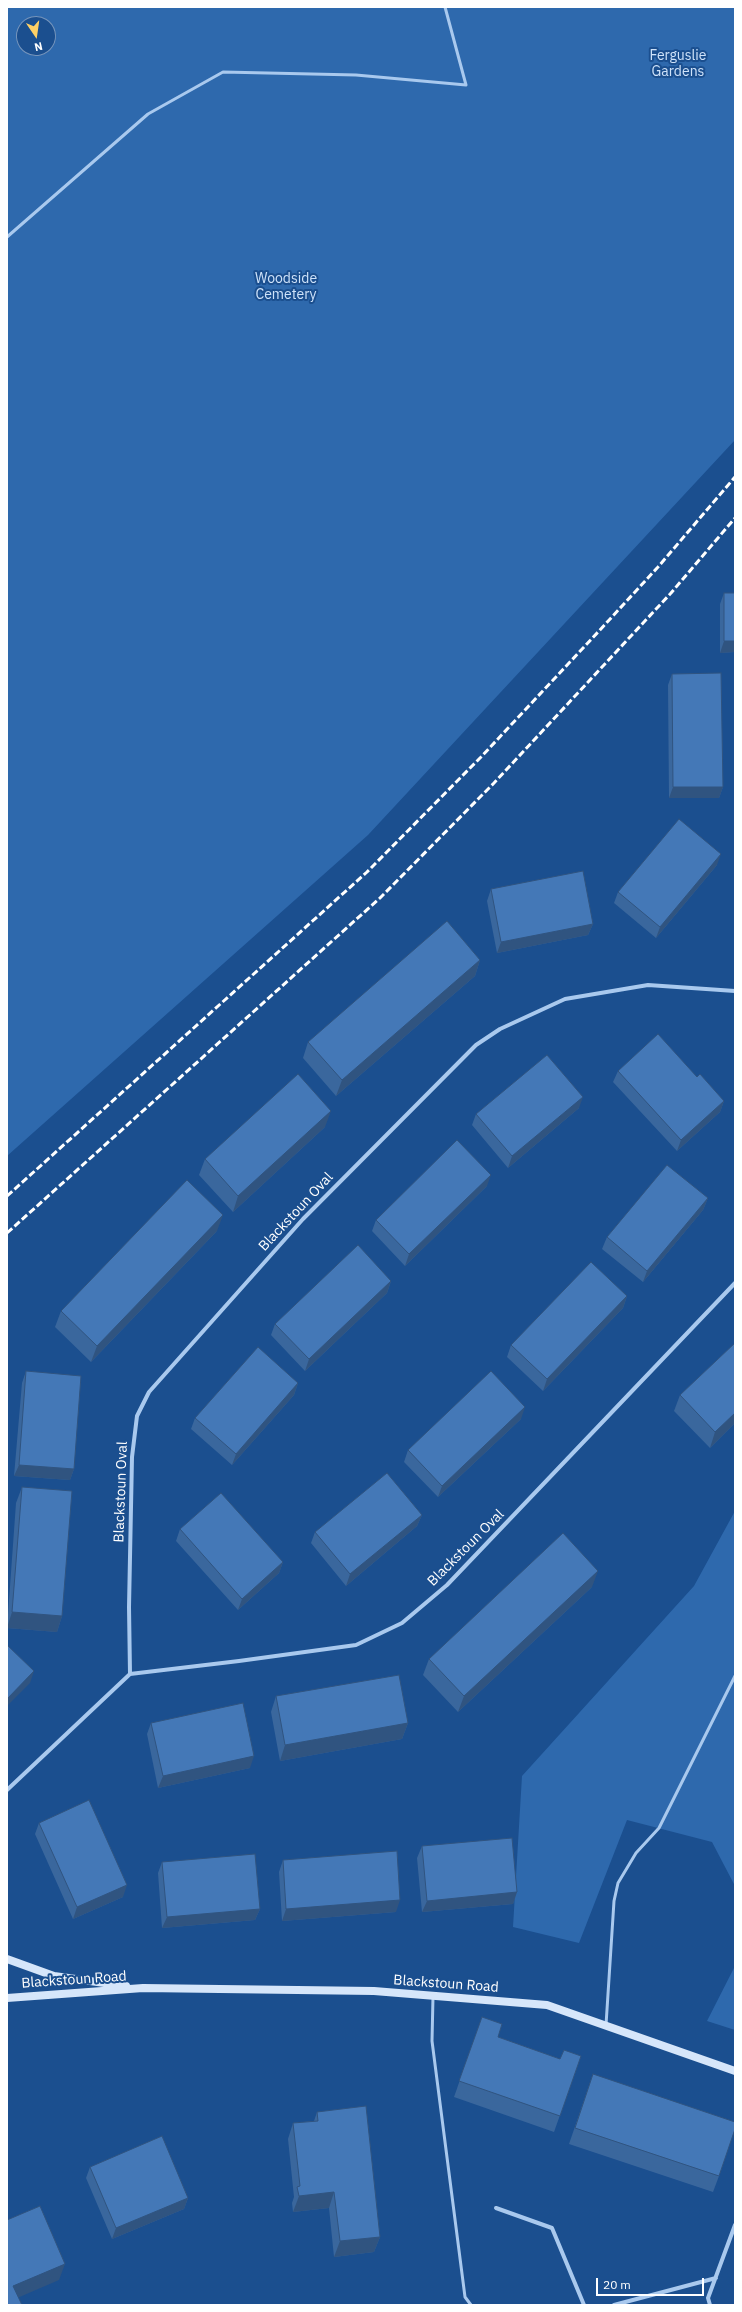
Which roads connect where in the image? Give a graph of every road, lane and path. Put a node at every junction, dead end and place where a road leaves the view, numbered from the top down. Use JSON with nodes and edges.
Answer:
{"nodes":[{"id":1,"x":445,"y":7,"type":"edge"},
{"id":2,"x":7,"y":237,"type":"edge"},
{"id":3,"x":735,"y":991,"type":"edge"},
{"id":4,"x":735,"y":1283,"type":"edge"},
{"id":5,"x":130,"y":1674,"type":"junction"},
{"id":6,"x":735,"y":1676,"type":"edge"},
{"id":7,"x":7,"y":1790,"type":"edge"},
{"id":8,"x":7,"y":1959,"type":"edge"},
{"id":9,"x":143,"y":1988,"type":"junction"},
{"id":10,"x":433,"y":1995,"type":"junction"},
{"id":11,"x":7,"y":1998,"type":"edge"},
{"id":12,"x":606,"y":2026,"type":"junction"},
{"id":13,"x":735,"y":2071,"type":"edge"},
{"id":14,"x":496,"y":2208,"type":"dead end"},
{"id":15,"x":735,"y":2224,"type":"edge"},
{"id":16,"x":716,"y":2278,"type":"junction"},
{"id":17,"x":471,"y":2305,"type":"edge"},
{"id":18,"x":584,"y":2305,"type":"edge"},
{"id":19,"x":614,"y":2305,"type":"edge"},
{"id":20,"x":710,"y":2305,"type":"edge"}],
"edges":[{"from":1,"to":2,"type":"lane"},
{"from":3,"to":5,"type":"street","name":"Blackstoun Oval"},
{"from":4,"to":5,"type":"street","name":"Blackstoun Oval"},
{"from":5,"to":7,"type":"street"},
{"from":6,"to":12,"type":"lane"},
{"from":8,"to":9,"type":"street","name":"Blackstoun Road"},
{"from":9,"to":10,"type":"street","name":"Blackstoun Road"},
{"from":9,"to":11,"type":"street","name":"Blackstoun Road"},
{"from":10,"to":12,"type":"street","name":"Blackstoun Road"},
{"from":10,"to":17,"type":"lane"},
{"from":12,"to":13,"type":"street","name":"Blackstoun Road"},
{"from":14,"to":18,"type":"street"},
{"from":15,"to":16,"type":"street"},
{"from":16,"to":19,"type":"street"},
{"from":16,"to":20,"type":"street"}]}
